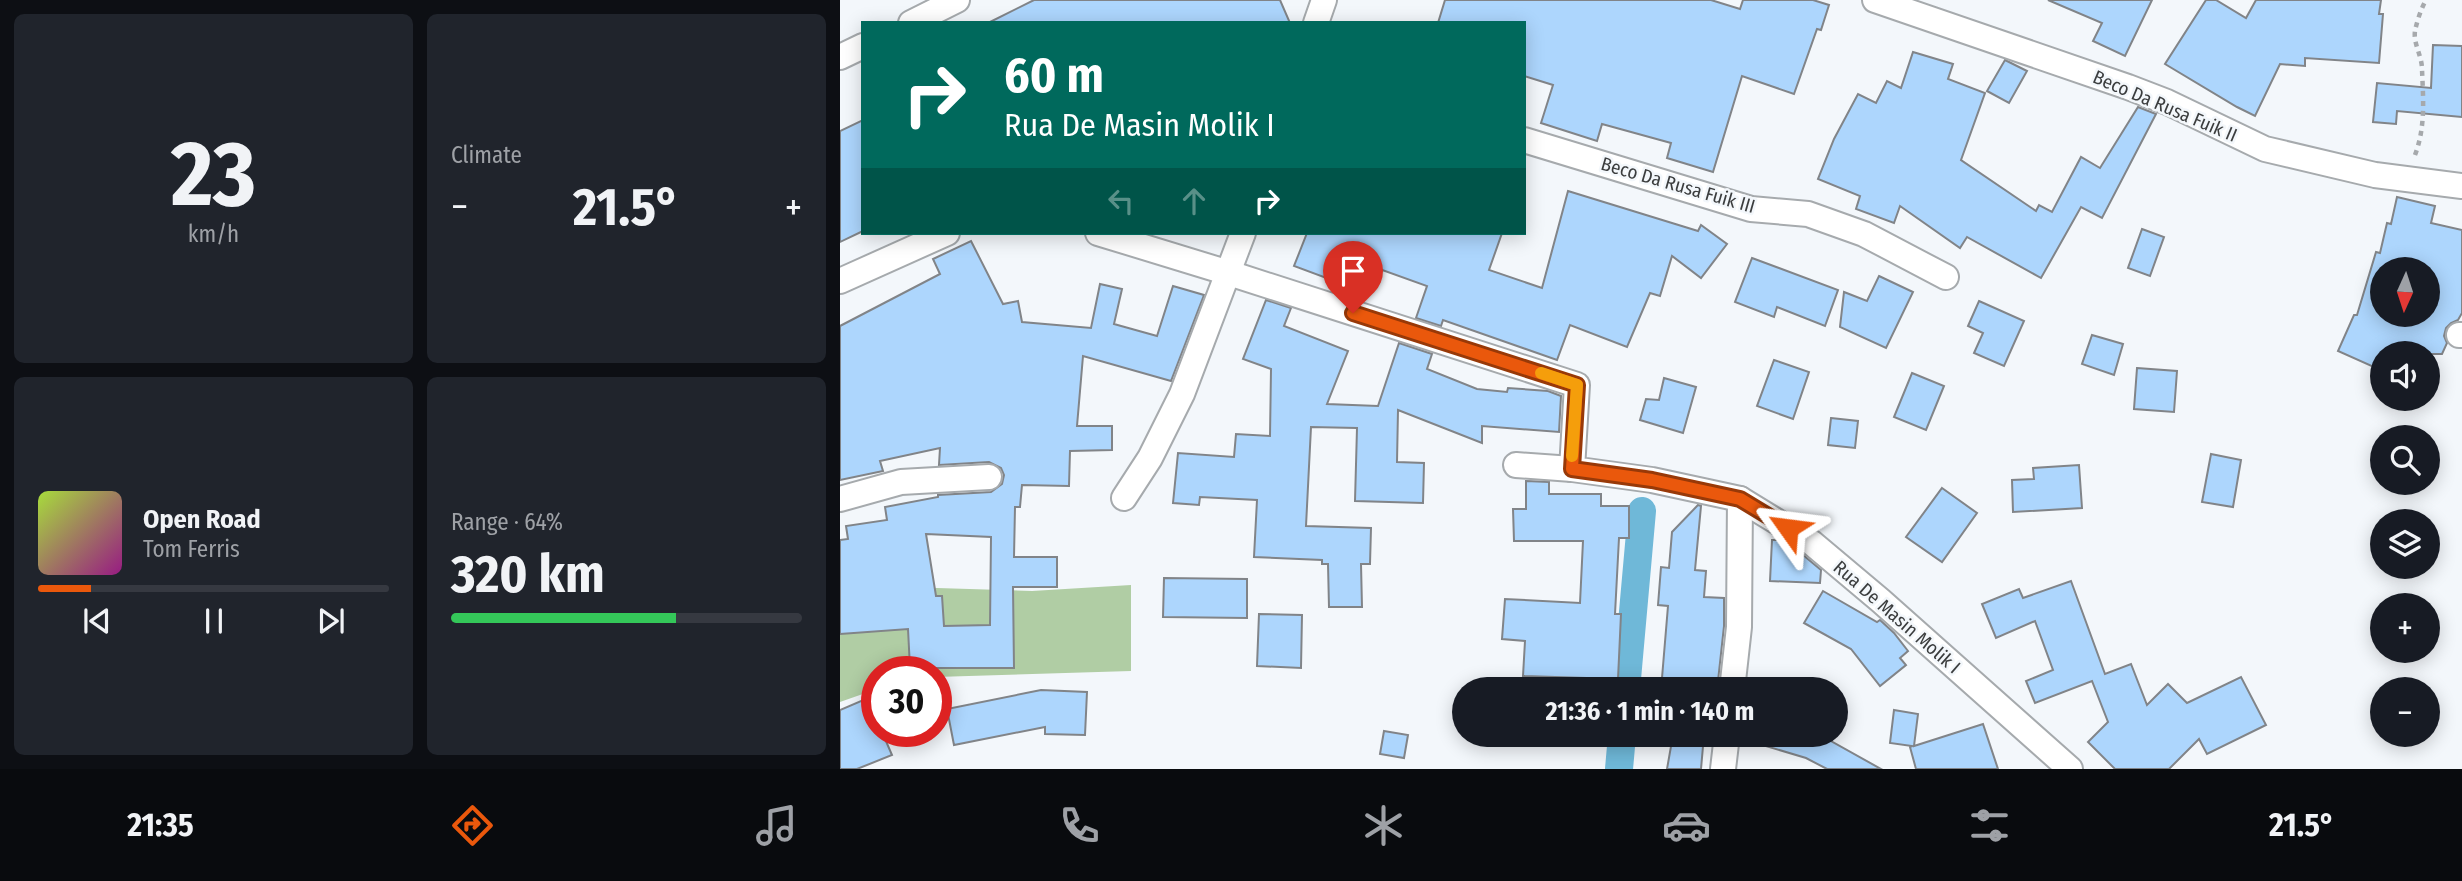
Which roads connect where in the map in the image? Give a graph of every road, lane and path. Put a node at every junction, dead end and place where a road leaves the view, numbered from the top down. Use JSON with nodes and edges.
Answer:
{"nodes":[{"id":1,"x":957,"y":0,"type":"edge"},
{"id":2,"x":1324,"y":0,"type":"edge"},
{"id":3,"x":1875,"y":0,"type":"edge"},
{"id":4,"x":2426,"y":0,"type":"edge"},
{"id":5,"x":915,"y":21,"type":"edge"},
{"id":6,"x":1317,"y":21,"type":"edge"},
{"id":7,"x":861,"y":47,"type":"edge"},
{"id":8,"x":840,"y":57,"type":"edge"},
{"id":9,"x":1526,"y":141,"type":"edge"},
{"id":10,"x":2399,"y":178,"type":"junction"},
{"id":11,"x":2462,"y":186,"type":"edge"},
{"id":12,"x":943,"y":235,"type":"edge"},
{"id":13,"x":1105,"y":235,"type":"edge"},
{"id":14,"x":1242,"y":235,"type":"edge"},
{"id":15,"x":1229,"y":272,"type":"junction"},
{"id":16,"x":1946,"y":277,"type":"dead end"},
{"id":17,"x":840,"y":281,"type":"edge"},
{"id":18,"x":1516,"y":465,"type":"dead end"},
{"id":19,"x":1572,"y":469,"type":"junction"},
{"id":20,"x":989,"y":477,"type":"dead end"},
{"id":21,"x":1124,"y":498,"type":"dead end"},
{"id":22,"x":840,"y":499,"type":"edge"},
{"id":23,"x":1740,"y":499,"type":"junction"},
{"id":24,"x":1733,"y":677,"type":"edge"},
{"id":25,"x":1726,"y":747,"type":"edge"},
{"id":26,"x":1723,"y":769,"type":"edge"},
{"id":27,"x":2070,"y":769,"type":"edge"}],
"edges":[{"from":1,"to":5,"type":"street"},
{"from":2,"to":6,"type":"street"},
{"from":3,"to":10,"type":"street","name":"Beco Da Rusa Fuik II"},
{"from":4,"to":10,"type":"path"},
{"from":7,"to":8,"type":"street"},
{"from":9,"to":16,"type":"street","name":"Beco Da Rusa Fuik III"},
{"from":10,"to":11,"type":"street","name":"Beco Da Rusa Fuik II"},
{"from":12,"to":17,"type":"street"},
{"from":13,"to":15,"type":"street"},
{"from":14,"to":15,"type":"street"},
{"from":15,"to":19,"type":"street"},
{"from":15,"to":21,"type":"street"},
{"from":18,"to":19,"type":"street","name":"Rua De Masin Molik I"},
{"from":19,"to":23,"type":"street","name":"Rua De Masin Molik I"},
{"from":20,"to":22,"type":"street"},
{"from":23,"to":24,"type":"street"},
{"from":23,"to":27,"type":"street","name":"Rua De Masin Molik I"},
{"from":25,"to":26,"type":"street"}]}
